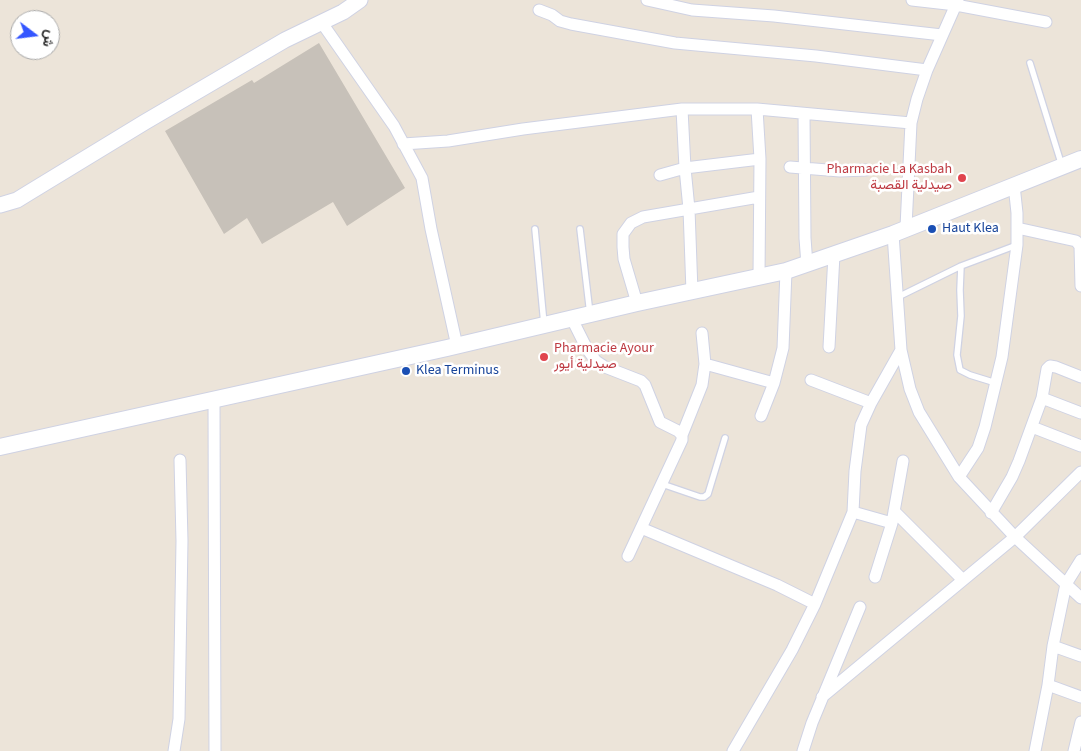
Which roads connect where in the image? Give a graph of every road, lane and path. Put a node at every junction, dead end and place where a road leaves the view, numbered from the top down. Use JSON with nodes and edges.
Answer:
{"nodes":[{"id":1,"x":360,"y":0,"type":"edge"},
{"id":2,"x":647,"y":0,"type":"edge"},
{"id":3,"x":912,"y":0,"type":"edge"},
{"id":4,"x":957,"y":2,"type":"edge"},
{"id":5,"x":539,"y":10,"type":"dead end"},
{"id":6,"x":1046,"y":22,"type":"dead end"},
{"id":7,"x":322,"y":23,"type":"junction"},
{"id":8,"x":942,"y":35,"type":"junction"},
{"id":9,"x":1030,"y":63,"type":"dead end"},
{"id":10,"x":927,"y":70,"type":"junction"},
{"id":11,"x":682,"y":109,"type":"junction"},
{"id":12,"x":756,"y":109,"type":"junction"},
{"id":13,"x":804,"y":114,"type":"junction"},
{"id":14,"x":911,"y":124,"type":"junction"},
{"id":15,"x":403,"y":144,"type":"junction"},
{"id":16,"x":760,"y":159,"type":"junction"},
{"id":17,"x":1081,"y":159,"type":"edge"},
{"id":18,"x":1063,"y":166,"type":"junction"},
{"id":19,"x":790,"y":167,"type":"dead end"},
{"id":20,"x":685,"y":168,"type":"junction"},
{"id":21,"x":805,"y":168,"type":"junction"},
{"id":22,"x":866,"y":170,"type":"dead end"},
{"id":23,"x":660,"y":175,"type":"dead end"},
{"id":24,"x":1014,"y":185,"type":"junction"},
{"id":25,"x":759,"y":197,"type":"junction"},
{"id":26,"x":0,"y":205,"type":"edge"},
{"id":27,"x":689,"y":209,"type":"junction"},
{"id":28,"x":1017,"y":228,"type":"junction"},
{"id":29,"x":535,"y":229,"type":"dead end"},
{"id":30,"x":580,"y":229,"type":"dead end"},
{"id":31,"x":900,"y":230,"type":"junction"},
{"id":32,"x":1017,"y":245,"type":"junction"},
{"id":33,"x":834,"y":255,"type":"junction"},
{"id":34,"x":807,"y":265,"type":"junction"},
{"id":35,"x":961,"y":266,"type":"junction"},
{"id":36,"x":786,"y":271,"type":"junction"},
{"id":37,"x":759,"y":276,"type":"junction"},
{"id":38,"x":1081,"y":286,"type":"edge"},
{"id":39,"x":692,"y":292,"type":"junction"},
{"id":40,"x":898,"y":297,"type":"junction"},
{"id":41,"x":637,"y":302,"type":"junction"},
{"id":42,"x":590,"y":314,"type":"junction"},
{"id":43,"x":572,"y":319,"type":"junction"},
{"id":44,"x":544,"y":325,"type":"junction"},
{"id":45,"x":702,"y":333,"type":"dead end"},
{"id":46,"x":457,"y":346,"type":"junction"},
{"id":47,"x":829,"y":347,"type":"dead end"},
{"id":48,"x":901,"y":350,"type":"junction"},
{"id":49,"x":705,"y":364,"type":"junction"},
{"id":50,"x":1081,"y":377,"type":"edge"},
{"id":51,"x":811,"y":380,"type":"dead end"},
{"id":52,"x":774,"y":383,"type":"junction"},
{"id":53,"x":996,"y":383,"type":"junction"},
{"id":54,"x":1042,"y":398,"type":"junction"},
{"id":55,"x":214,"y":400,"type":"junction"},
{"id":56,"x":871,"y":403,"type":"junction"},
{"id":57,"x":1081,"y":413,"type":"edge"},
{"id":58,"x":762,"y":416,"type":"dead end"},
{"id":59,"x":1032,"y":427,"type":"junction"},
{"id":60,"x":682,"y":436,"type":"junction"},
{"id":61,"x":725,"y":438,"type":"dead end"},
{"id":62,"x":1081,"y":446,"type":"edge"},
{"id":63,"x":0,"y":447,"type":"edge"},
{"id":64,"x":180,"y":460,"type":"dead end"},
{"id":65,"x":903,"y":461,"type":"dead end"},
{"id":66,"x":1081,"y":472,"type":"edge"},
{"id":67,"x":959,"y":477,"type":"junction"},
{"id":68,"x":662,"y":484,"type":"junction"},
{"id":69,"x":894,"y":511,"type":"junction"},
{"id":70,"x":853,"y":512,"type":"junction"},
{"id":71,"x":992,"y":513,"type":"junction"},
{"id":72,"x":892,"y":523,"type":"junction"},
{"id":73,"x":641,"y":528,"type":"junction"},
{"id":74,"x":1015,"y":537,"type":"junction"},
{"id":75,"x":628,"y":556,"type":"dead end"},
{"id":76,"x":1081,"y":560,"type":"edge"},
{"id":77,"x":875,"y":577,"type":"dead end"},
{"id":78,"x":963,"y":580,"type":"junction"},
{"id":79,"x":1066,"y":584,"type":"junction"},
{"id":80,"x":1081,"y":598,"type":"edge"},
{"id":81,"x":815,"y":604,"type":"junction"},
{"id":82,"x":860,"y":607,"type":"dead end"},
{"id":83,"x":1053,"y":646,"type":"junction"},
{"id":84,"x":1081,"y":656,"type":"edge"},
{"id":85,"x":1048,"y":685,"type":"junction"},
{"id":86,"x":822,"y":698,"type":"junction"},
{"id":87,"x":1081,"y":698,"type":"edge"},
{"id":88,"x":1081,"y":722,"type":"edge"},
{"id":89,"x":174,"y":751,"type":"edge"},
{"id":90,"x":216,"y":751,"type":"edge"},
{"id":91,"x":733,"y":751,"type":"edge"},
{"id":92,"x":803,"y":751,"type":"edge"},
{"id":93,"x":1035,"y":751,"type":"edge"},
{"id":94,"x":1074,"y":751,"type":"edge"}],
"edges":[{"from":1,"to":7,"type":"street"},
{"from":2,"to":8,"type":"street"},
{"from":3,"to":4,"type":"street"},
{"from":4,"to":6,"type":"street"},
{"from":4,"to":8,"type":"street"},
{"from":5,"to":10,"type":"street"},
{"from":7,"to":15,"type":"street"},
{"from":7,"to":26,"type":"street"},
{"from":8,"to":10,"type":"street"},
{"from":9,"to":18,"type":"lane"},
{"from":10,"to":14,"type":"street"},
{"from":11,"to":12,"type":"street"},
{"from":11,"to":15,"type":"street"},
{"from":11,"to":20,"type":"street"},
{"from":12,"to":13,"type":"street"},
{"from":12,"to":16,"type":"street"},
{"from":13,"to":14,"type":"street"},
{"from":13,"to":21,"type":"street"},
{"from":14,"to":31,"type":"street"},
{"from":15,"to":46,"type":"street"},
{"from":16,"to":20,"type":"street"},
{"from":16,"to":25,"type":"street"},
{"from":17,"to":18,"type":"main road"},
{"from":18,"to":24,"type":"main road"},
{"from":19,"to":21,"type":"street"},
{"from":20,"to":23,"type":"street"},
{"from":20,"to":27,"type":"street"},
{"from":21,"to":22,"type":"street"},
{"from":21,"to":34,"type":"street"},
{"from":24,"to":28,"type":"street"},
{"from":24,"to":31,"type":"main road"},
{"from":25,"to":27,"type":"street"},
{"from":25,"to":37,"type":"street"},
{"from":27,"to":39,"type":"street"},
{"from":27,"to":41,"type":"street"},
{"from":28,"to":32,"type":"street"},
{"from":28,"to":38,"type":"street"},
{"from":29,"to":44,"type":"lane"},
{"from":30,"to":42,"type":"lane"},
{"from":31,"to":33,"type":"main road"},
{"from":31,"to":40,"type":"street"},
{"from":32,"to":35,"type":"lane"},
{"from":32,"to":53,"type":"street"},
{"from":33,"to":34,"type":"main road"},
{"from":33,"to":47,"type":"street"},
{"from":34,"to":36,"type":"main road"},
{"from":35,"to":40,"type":"lane"},
{"from":35,"to":53,"type":"lane"},
{"from":36,"to":37,"type":"main road"},
{"from":36,"to":52,"type":"street"},
{"from":37,"to":39,"type":"main road"},
{"from":39,"to":41,"type":"main road"},
{"from":40,"to":48,"type":"street"},
{"from":41,"to":42,"type":"main road"},
{"from":42,"to":43,"type":"main road"},
{"from":43,"to":44,"type":"main road"},
{"from":43,"to":60,"type":"street"},
{"from":44,"to":46,"type":"main road"},
{"from":45,"to":49,"type":"street"},
{"from":46,"to":55,"type":"main road"},
{"from":48,"to":56,"type":"street"},
{"from":48,"to":67,"type":"street"},
{"from":49,"to":52,"type":"street"},
{"from":49,"to":60,"type":"street"},
{"from":50,"to":54,"type":"street"},
{"from":51,"to":56,"type":"street"},
{"from":52,"to":58,"type":"street"},
{"from":53,"to":67,"type":"street"},
{"from":54,"to":57,"type":"street"},
{"from":54,"to":59,"type":"street"},
{"from":55,"to":63,"type":"main road"},
{"from":55,"to":90,"type":"street"},
{"from":56,"to":70,"type":"street"},
{"from":59,"to":62,"type":"street"},
{"from":59,"to":71,"type":"street"},
{"from":60,"to":68,"type":"street"},
{"from":61,"to":68,"type":"lane"},
{"from":64,"to":89,"type":"street"},
{"from":65,"to":69,"type":"street"},
{"from":66,"to":74,"type":"street"},
{"from":67,"to":71,"type":"street"},
{"from":68,"to":73,"type":"street"},
{"from":69,"to":72,"type":"street"},
{"from":69,"to":78,"type":"street"},
{"from":70,"to":72,"type":"street"},
{"from":70,"to":81,"type":"street"},
{"from":71,"to":74,"type":"street"},
{"from":72,"to":77,"type":"street"},
{"from":73,"to":75,"type":"street"},
{"from":73,"to":81,"type":"street"},
{"from":74,"to":78,"type":"street"},
{"from":74,"to":79,"type":"street"},
{"from":76,"to":79,"type":"street"},
{"from":78,"to":86,"type":"street"},
{"from":79,"to":80,"type":"street"},
{"from":79,"to":83,"type":"street"},
{"from":81,"to":91,"type":"street"},
{"from":82,"to":86,"type":"street"},
{"from":83,"to":84,"type":"street"},
{"from":83,"to":85,"type":"street"},
{"from":85,"to":87,"type":"street"},
{"from":85,"to":93,"type":"street"},
{"from":86,"to":92,"type":"street"},
{"from":88,"to":94,"type":"street"}]}
